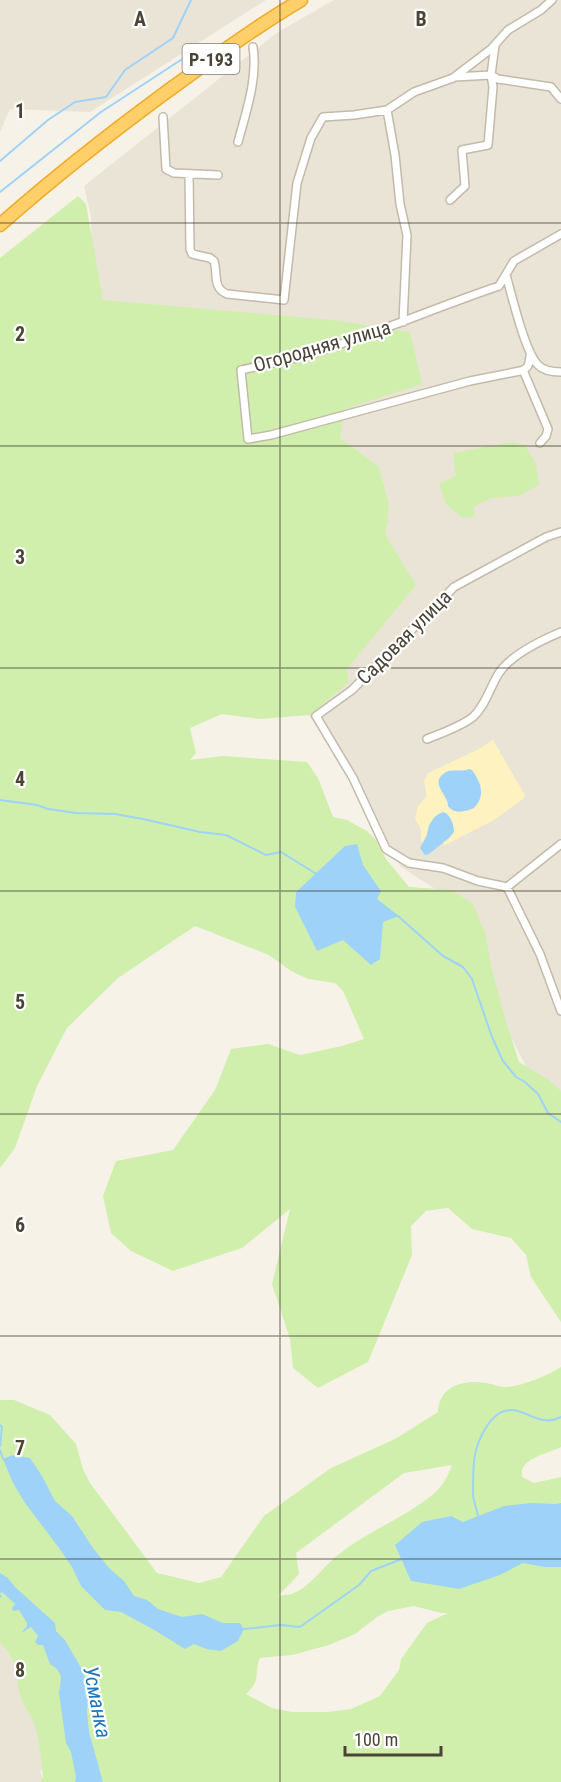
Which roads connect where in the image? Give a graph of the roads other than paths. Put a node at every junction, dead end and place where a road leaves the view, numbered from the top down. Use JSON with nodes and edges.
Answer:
{"nodes":[{"id":1,"x":301,"y":0,"type":"edge"},
{"id":2,"x":552,"y":0,"type":"edge"},
{"id":3,"x":495,"y":45,"type":"junction"},
{"id":4,"x":253,"y":47,"type":"dead end"},
{"id":5,"x":491,"y":75,"type":"junction"},
{"id":6,"x":455,"y":77,"type":"junction"},
{"id":7,"x":561,"y":99,"type":"edge"},
{"id":8,"x":387,"y":110,"type":"junction"},
{"id":9,"x":163,"y":117,"type":"dead end"},
{"id":10,"x":238,"y":142,"type":"dead end"},
{"id":11,"x":189,"y":174,"type":"junction"},
{"id":12,"x":218,"y":175,"type":"dead end"},
{"id":13,"x":450,"y":200,"type":"dead end"},
{"id":14,"x":0,"y":225,"type":"edge"},
{"id":15,"x":561,"y":234,"type":"edge"},
{"id":16,"x":506,"y":275,"type":"junction"},
{"id":17,"x":403,"y":322,"type":"junction"},
{"id":18,"x":530,"y":356,"type":"junction"},
{"id":19,"x":523,"y":370,"type":"junction"},
{"id":20,"x":561,"y":372,"type":"edge"},
{"id":21,"x":540,"y":443,"type":"dead end"},
{"id":22,"x":561,"y":532,"type":"edge"},
{"id":23,"x":561,"y":632,"type":"edge"},
{"id":24,"x":427,"y":739,"type":"dead end"},
{"id":25,"x":561,"y":844,"type":"edge"},
{"id":26,"x":507,"y":887,"type":"junction"},
{"id":27,"x":561,"y":1011,"type":"edge"}],
"edges":[{"from":1,"to":14,"type":"highway","number":"Р-193"},
{"from":2,"to":3,"type":"street"},
{"from":3,"to":5,"type":"street"},
{"from":3,"to":6,"type":"street"},
{"from":4,"to":10,"type":"street"},
{"from":5,"to":6,"type":"street"},
{"from":5,"to":7,"type":"street"},
{"from":5,"to":13,"type":"street"},
{"from":6,"to":8,"type":"street"},
{"from":8,"to":11,"type":"street"},
{"from":8,"to":17,"type":"street"},
{"from":9,"to":11,"type":"street"},
{"from":11,"to":12,"type":"street"},
{"from":15,"to":16,"type":"street"},
{"from":16,"to":17,"type":"street","name":"Огородняя улица"},
{"from":16,"to":18,"type":"street"},
{"from":17,"to":19,"type":"street","name":"Огородняя улица"},
{"from":18,"to":19,"type":"street"},
{"from":18,"to":20,"type":"street"},
{"from":19,"to":21,"type":"street"},
{"from":22,"to":26,"type":"street","name":"Садовая улица"},
{"from":23,"to":24,"type":"street"},
{"from":25,"to":26,"type":"street"},
{"from":26,"to":27,"type":"street"}]}
